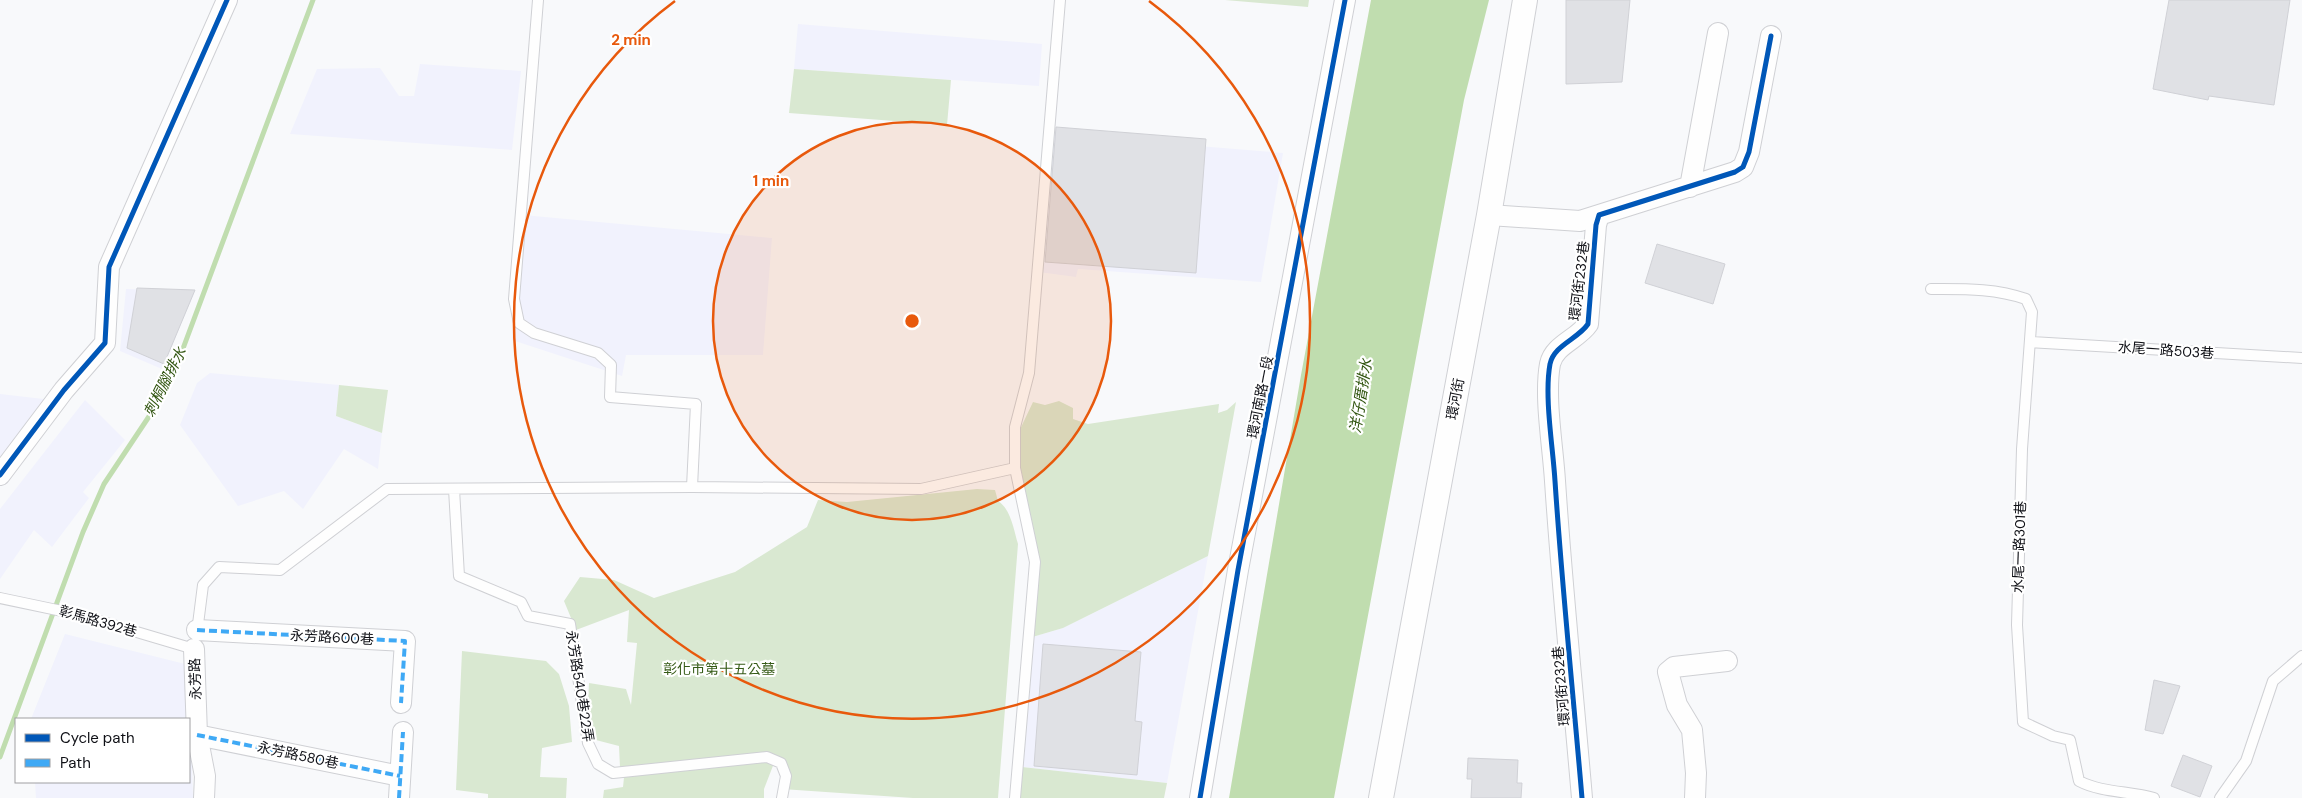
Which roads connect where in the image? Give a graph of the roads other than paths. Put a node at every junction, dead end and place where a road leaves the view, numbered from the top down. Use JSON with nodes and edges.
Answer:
{"nodes":[{"id":1,"x":227,"y":0,"type":"edge"},
{"id":2,"x":538,"y":0,"type":"edge"},
{"id":3,"x":1060,"y":0,"type":"edge"},
{"id":4,"x":1345,"y":0,"type":"edge"},
{"id":5,"x":1525,"y":0,"type":"edge"},
{"id":6,"x":1718,"y":33,"type":"dead end"},
{"id":7,"x":1771,"y":36,"type":"dead end"},
{"id":8,"x":1690,"y":187,"type":"junction"},
{"id":9,"x":1490,"y":215,"type":"junction"},
{"id":10,"x":1599,"y":215,"type":"junction"},
{"id":11,"x":1931,"y":289,"type":"dead end"},
{"id":12,"x":2030,"y":342,"type":"junction"},
{"id":13,"x":2302,"y":358,"type":"edge"},
{"id":14,"x":1015,"y":468,"type":"junction"},
{"id":15,"x":0,"y":475,"type":"edge"},
{"id":16,"x":692,"y":487,"type":"junction"},
{"id":17,"x":454,"y":488,"type":"junction"},
{"id":18,"x":0,"y":598,"type":"edge"},
{"id":19,"x":195,"y":640,"type":"junction"},
{"id":20,"x":2302,"y":656,"type":"edge"},
{"id":21,"x":1727,"y":661,"type":"dead end"},
{"id":22,"x":401,"y":703,"type":"dead end"},
{"id":23,"x":404,"y":732,"type":"dead end"},
{"id":24,"x":196,"y":734,"type":"junction"},
{"id":25,"x":400,"y":776,"type":"junction"},
{"id":26,"x":204,"y":798,"type":"edge"},
{"id":27,"x":399,"y":798,"type":"edge"},
{"id":28,"x":782,"y":798,"type":"edge"},
{"id":29,"x":1015,"y":798,"type":"edge"},
{"id":30,"x":1200,"y":798,"type":"edge"},
{"id":31,"x":1380,"y":798,"type":"edge"},
{"id":32,"x":1582,"y":798,"type":"edge"},
{"id":33,"x":1696,"y":798,"type":"edge"},
{"id":34,"x":2154,"y":798,"type":"edge"},
{"id":35,"x":2220,"y":798,"type":"edge"}],
"edges":[{"from":1,"to":15,"type":"street"},
{"from":2,"to":16,"type":"lane"},
{"from":3,"to":14,"type":"lane"},
{"from":4,"to":30,"type":"street","name":"環河南路一段"},
{"from":5,"to":9,"type":"street","name":"環河街"},
{"from":6,"to":8,"type":"street"},
{"from":7,"to":8,"type":"street","name":"環河街232巷"},
{"from":8,"to":10,"type":"street","name":"環河街232巷"},
{"from":9,"to":10,"type":"street","name":"環河街232巷"},
{"from":9,"to":31,"type":"street","name":"環河街"},
{"from":10,"to":32,"type":"street","name":"環河街232巷"},
{"from":11,"to":12,"type":"lane","name":"水尾一路301巷"},
{"from":12,"to":13,"type":"lane","name":"水尾一路503巷"},
{"from":12,"to":34,"type":"lane","name":"水尾一路301巷"},
{"from":14,"to":16,"type":"lane"},
{"from":14,"to":29,"type":"lane"},
{"from":16,"to":17,"type":"lane"},
{"from":17,"to":19,"type":"lane"},
{"from":17,"to":28,"type":"lane","name":"永芳路540巷22弄"},
{"from":18,"to":19,"type":"lane","name":"彰馬路392巷"},
{"from":19,"to":22,"type":"street","name":"永芳路600巷"},
{"from":19,"to":24,"type":"street","name":"永芳路"},
{"from":20,"to":35,"type":"lane"},
{"from":21,"to":33,"type":"street"},
{"from":23,"to":25,"type":"street"},
{"from":24,"to":25,"type":"street","name":"永芳路580巷"},
{"from":24,"to":26,"type":"street","name":"永芳路"},
{"from":25,"to":27,"type":"street"}]}
